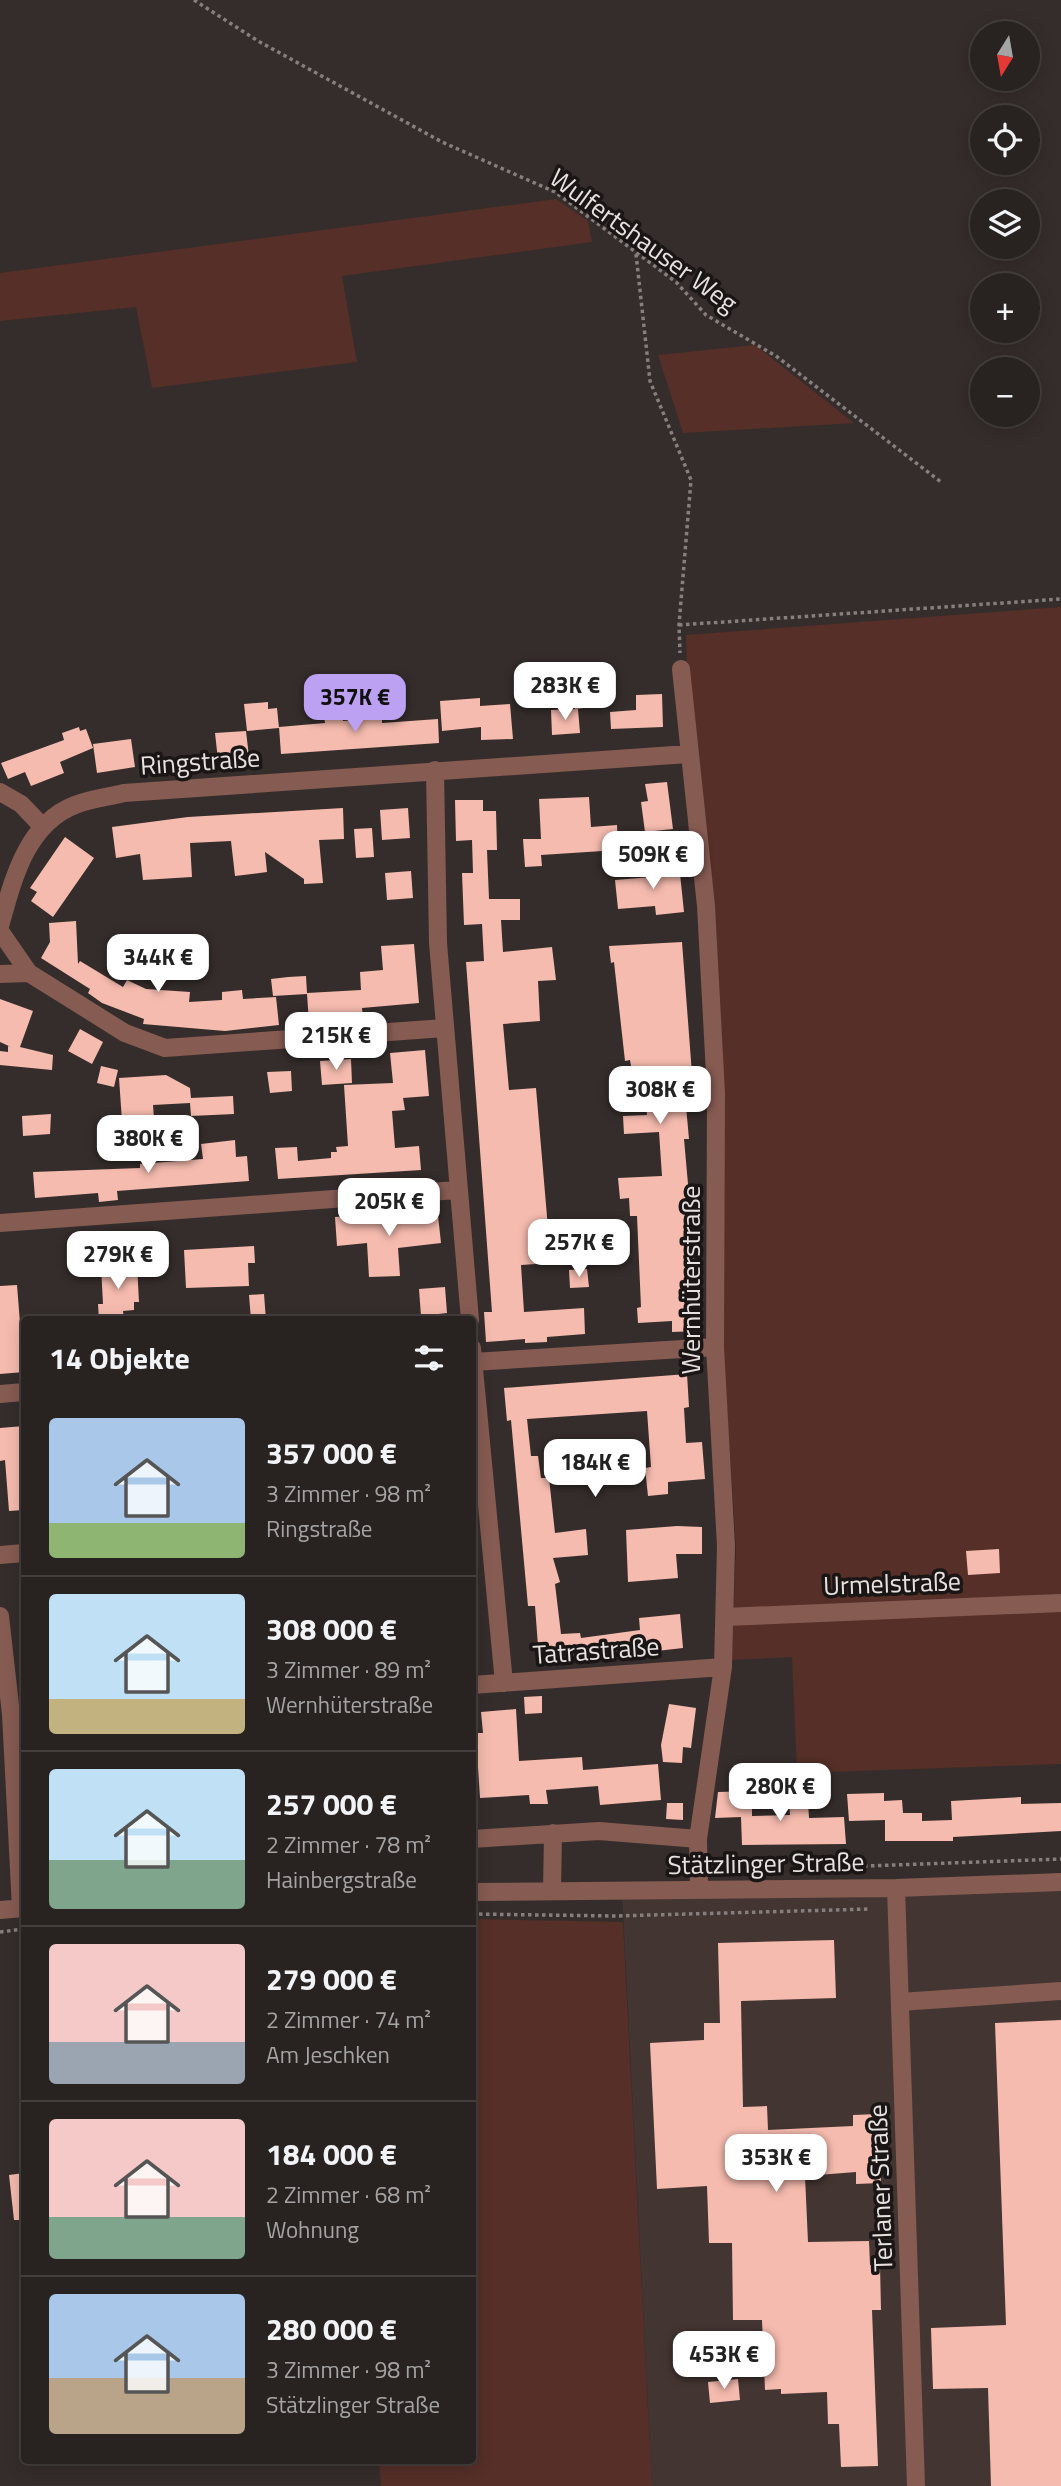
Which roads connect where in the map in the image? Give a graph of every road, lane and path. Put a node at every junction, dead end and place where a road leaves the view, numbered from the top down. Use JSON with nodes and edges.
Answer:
{"nodes":[{"id":1,"x":194,"y":0,"type":"edge"},
{"id":2,"x":636,"y":252,"type":"junction"},
{"id":3,"x":941,"y":482,"type":"dead end"},
{"id":4,"x":1061,"y":599,"type":"edge"},
{"id":5,"x":679,"y":625,"type":"junction"},
{"id":6,"x":681,"y":669,"type":"joint"},
{"id":7,"x":688,"y":754,"type":"junction"},
{"id":8,"x":435,"y":770,"type":"junction"},
{"id":9,"x":0,"y":792,"type":"edge"},
{"id":10,"x":42,"y":826,"type":"junction"},
{"id":11,"x":8,"y":865,"type":"edge"},
{"id":12,"x":0,"y":928,"type":"edge"},
{"id":13,"x":29,"y":973,"type":"junction"},
{"id":14,"x":0,"y":974,"type":"edge"},
{"id":15,"x":445,"y":1028,"type":"junction"},
{"id":16,"x":457,"y":1190,"type":"junction"},
{"id":17,"x":0,"y":1223,"type":"edge"},
{"id":18,"x":470,"y":1316,"type":"edge"},
{"id":19,"x":715,"y":1347,"type":"junction"},
{"id":20,"x":476,"y":1357,"type":"edge"},
{"id":21,"x":21,"y":1392,"type":"edge"},
{"id":22,"x":0,"y":1394,"type":"edge"},
{"id":23,"x":476,"y":1416,"type":"edge"},
{"id":24,"x":481,"y":1515,"type":"edge"},
{"id":25,"x":21,"y":1553,"type":"edge"},
{"id":26,"x":0,"y":1555,"type":"edge"},
{"id":27,"x":1061,"y":1603,"type":"edge"},
{"id":28,"x":0,"y":1616,"type":"edge"},
{"id":29,"x":726,"y":1617,"type":"junction"},
{"id":30,"x":723,"y":1667,"type":"junction"},
{"id":31,"x":504,"y":1683,"type":"junction"},
{"id":32,"x":476,"y":1685,"type":"edge"},
{"id":33,"x":18,"y":1716,"type":"edge"},
{"id":34,"x":21,"y":1831,"type":"edge"},
{"id":35,"x":553,"y":1833,"type":"junction"},
{"id":36,"x":476,"y":1839,"type":"edge"},
{"id":37,"x":698,"y":1839,"type":"junction"},
{"id":38,"x":1061,"y":1859,"type":"edge"},
{"id":39,"x":796,"y":1869,"type":"dead end"},
{"id":40,"x":1061,"y":1882,"type":"edge"},
{"id":41,"x":896,"y":1888,"type":"junction"},
{"id":42,"x":699,"y":1890,"type":"junction"},
{"id":43,"x":552,"y":1891,"type":"junction"},
{"id":44,"x":476,"y":1892,"type":"edge"},
{"id":45,"x":21,"y":1908,"type":"edge"},
{"id":46,"x":0,"y":1910,"type":"edge"},
{"id":47,"x":700,"y":1913,"type":"dead end"},
{"id":48,"x":476,"y":1914,"type":"edge"},
{"id":49,"x":21,"y":1929,"type":"edge"},
{"id":50,"x":0,"y":1932,"type":"edge"},
{"id":51,"x":1061,"y":1991,"type":"edge"},
{"id":52,"x":900,"y":2001,"type":"junction"},
{"id":53,"x":916,"y":2486,"type":"edge"}],
"edges":[{"from":1,"to":2,"type":"path","name":"Wulfertshauser Weg"},
{"from":2,"to":3,"type":"path","name":"Wulfertshauser Weg"},
{"from":2,"to":5,"type":"path"},
{"from":4,"to":5,"type":"path"},
{"from":5,"to":6,"type":"path"},
{"from":6,"to":7,"type":"street","name":"Wernhüterstraße"},
{"from":7,"to":8,"type":"street","name":"Ringstraße"},
{"from":7,"to":19,"type":"street","name":"Wernhüterstraße"},
{"from":8,"to":10,"type":"street","name":"Ringstraße"},
{"from":8,"to":15,"type":"street"},
{"from":9,"to":10,"type":"street"},
{"from":10,"to":11,"type":"street","name":"Ringstraße"},
{"from":11,"to":12,"type":"street","name":"Ringstraße"},
{"from":12,"to":13,"type":"street"},
{"from":13,"to":14,"type":"street"},
{"from":13,"to":15,"type":"street"},
{"from":15,"to":16,"type":"street"},
{"from":16,"to":17,"type":"street"},
{"from":16,"to":18,"type":"street"},
{"from":19,"to":20,"type":"street"},
{"from":19,"to":29,"type":"street","name":"Wernhüterstraße"},
{"from":21,"to":22,"type":"street"},
{"from":23,"to":24,"type":"street"},
{"from":24,"to":31,"type":"street"},
{"from":25,"to":26,"type":"street"},
{"from":27,"to":29,"type":"street","name":"Urmelstraße"},
{"from":28,"to":33,"type":"street"},
{"from":29,"to":30,"type":"street","name":"Wernhüterstraße"},
{"from":30,"to":31,"type":"street","name":"Tatrastraße"},
{"from":30,"to":37,"type":"street","name":"Wernhüterstraße"},
{"from":31,"to":32,"type":"street","name":"Tatrastraße"},
{"from":33,"to":34,"type":"street"},
{"from":35,"to":36,"type":"street","name":"Stätzlinger Straße"},
{"from":35,"to":37,"type":"street","name":"Stätzlinger Straße"},
{"from":35,"to":43,"type":"street"},
{"from":37,"to":42,"type":"street","name":"Wernhüterstraße"},
{"from":38,"to":39,"type":"path"},
{"from":40,"to":41,"type":"street","name":"Stätzlinger Straße"},
{"from":41,"to":42,"type":"street","name":"Stätzlinger Straße"},
{"from":41,"to":52,"type":"street","name":"Terlaner Straße"},
{"from":42,"to":43,"type":"street","name":"Stätzlinger Straße"},
{"from":43,"to":44,"type":"street","name":"Stätzlinger Straße"},
{"from":45,"to":46,"type":"street"},
{"from":47,"to":48,"type":"path"},
{"from":49,"to":50,"type":"path"},
{"from":51,"to":52,"type":"street"},
{"from":52,"to":53,"type":"street","name":"Terlaner Straße"}]}
